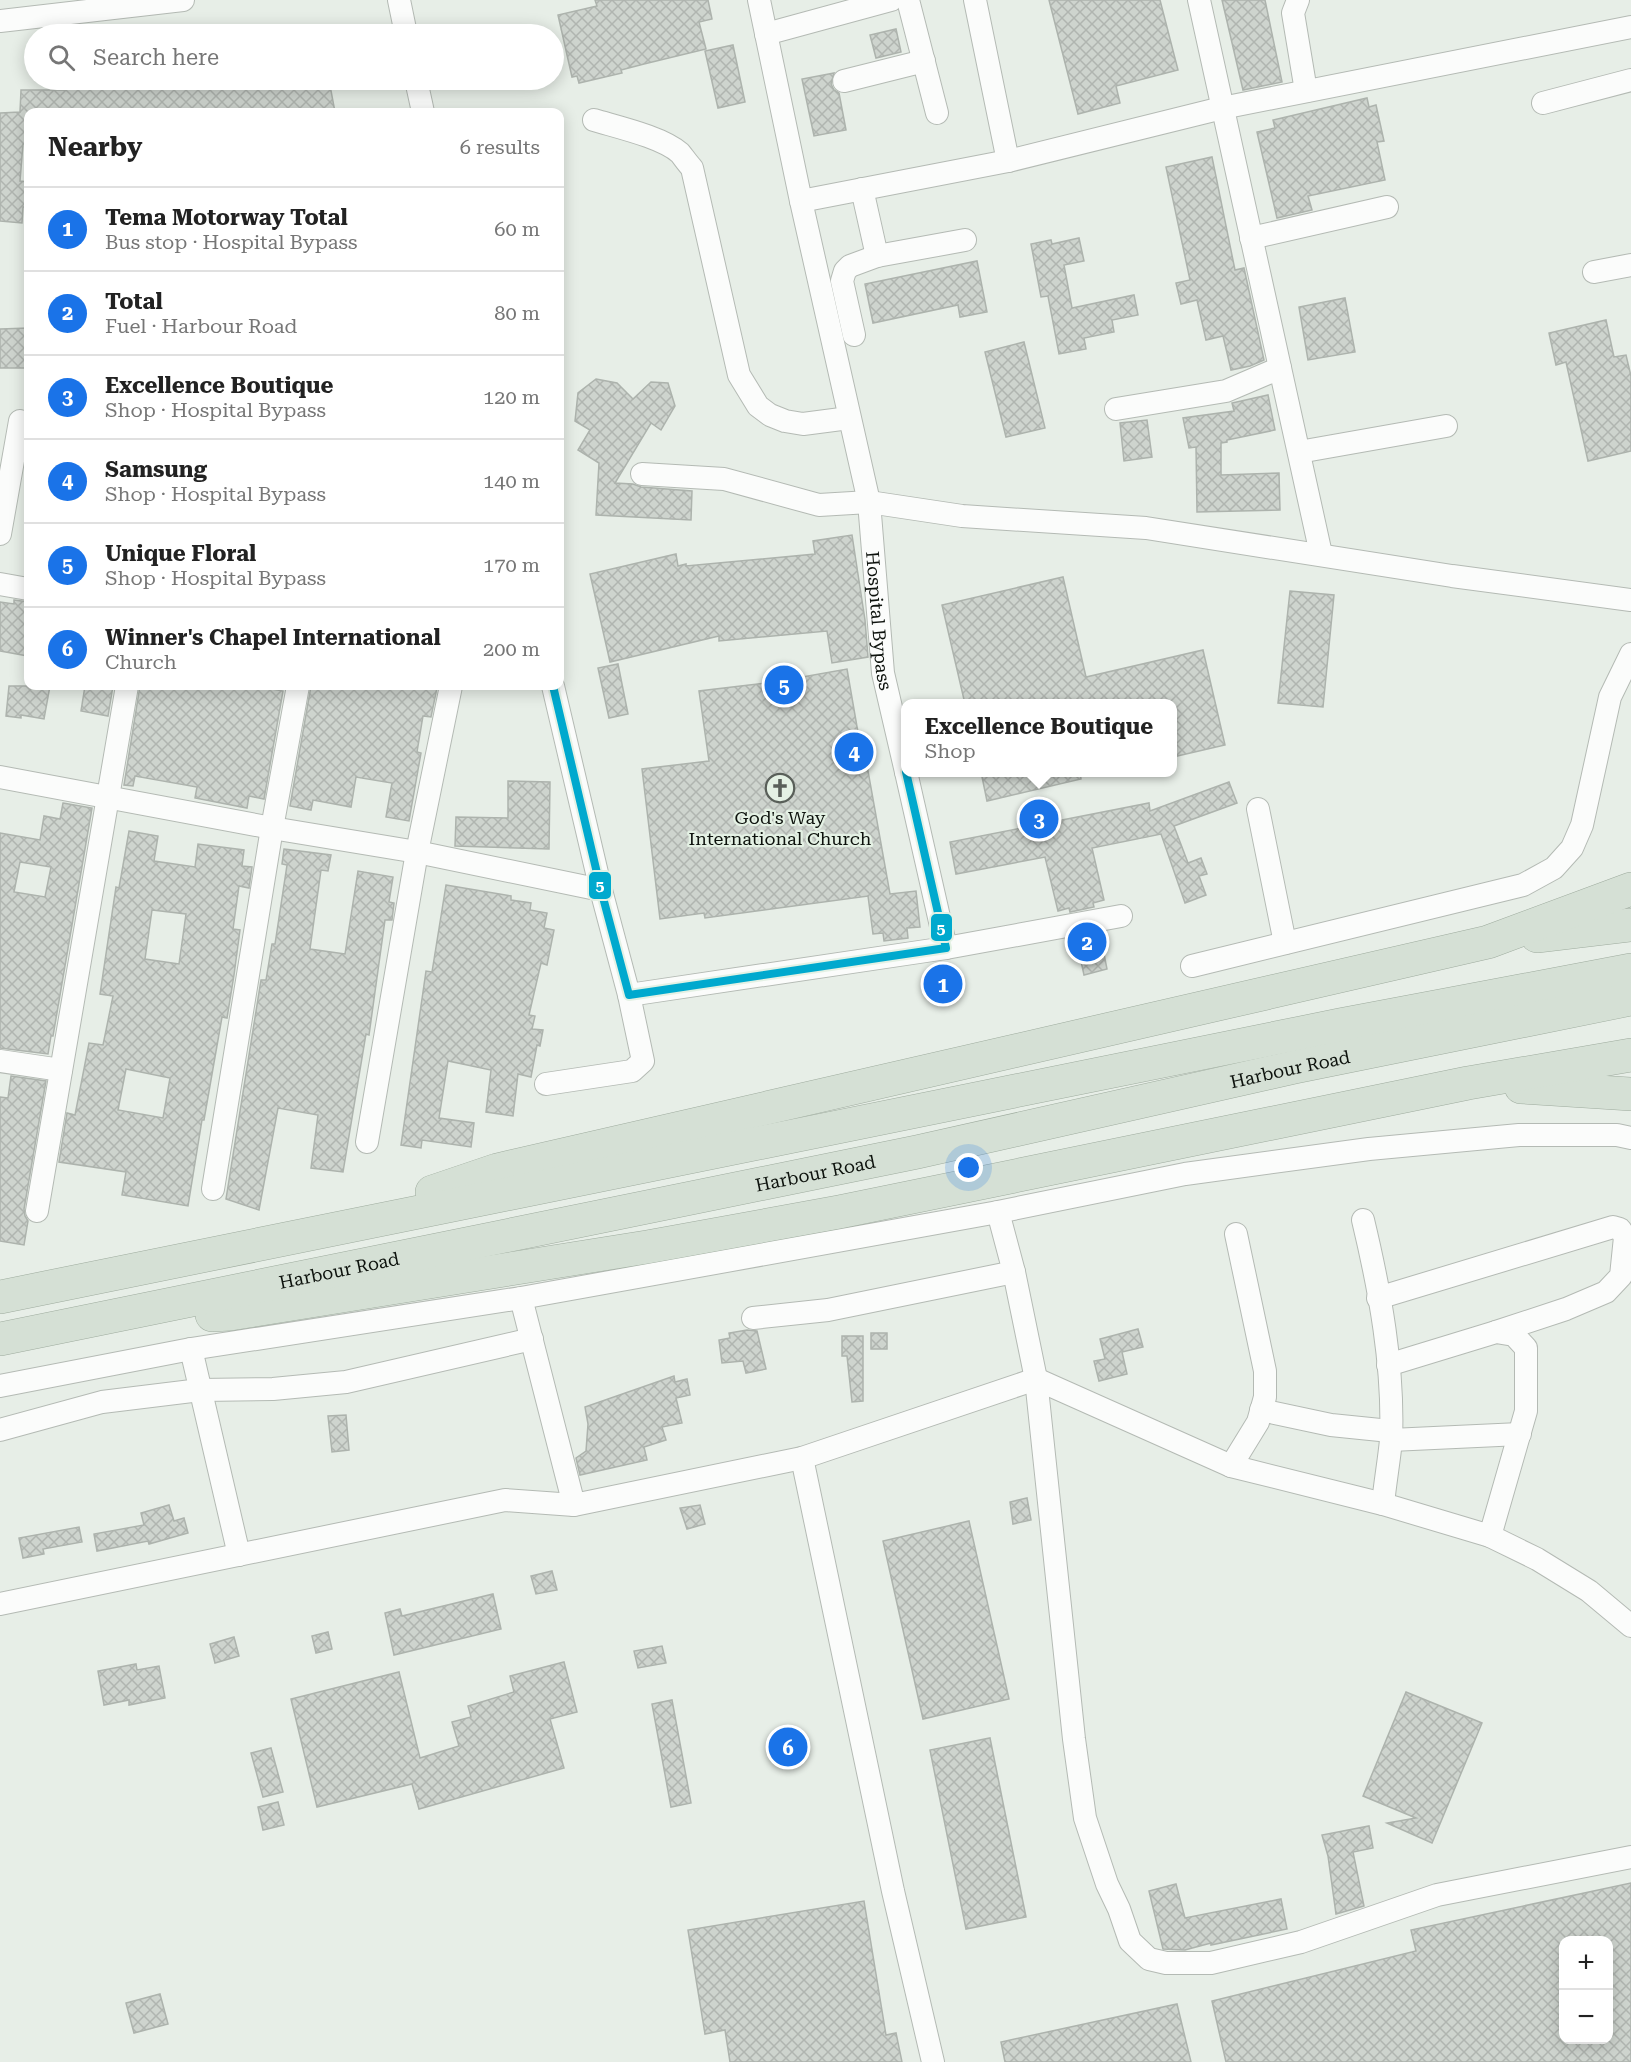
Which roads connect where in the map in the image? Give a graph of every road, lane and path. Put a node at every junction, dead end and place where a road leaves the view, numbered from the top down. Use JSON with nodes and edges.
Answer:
{"nodes":[{"id":1,"x":183,"y":0,"type":"edge"},
{"id":2,"x":399,"y":0,"type":"edge"},
{"id":3,"x":759,"y":0,"type":"edge"},
{"id":4,"x":891,"y":0,"type":"edge"},
{"id":5,"x":908,"y":0,"type":"edge"},
{"id":6,"x":975,"y":0,"type":"edge"},
{"id":7,"x":1199,"y":0,"type":"edge"},
{"id":8,"x":1298,"y":0,"type":"edge"},
{"id":9,"x":0,"y":21,"type":"edge"},
{"id":10,"x":404,"y":24,"type":"edge"},
{"id":11,"x":1631,"y":27,"type":"edge"},
{"id":12,"x":766,"y":34,"type":"junction"},
{"id":13,"x":924,"y":62,"type":"junction"},
{"id":14,"x":844,"y":81,"type":"dead end"},
{"id":15,"x":1631,"y":81,"type":"edge"},
{"id":16,"x":418,"y":90,"type":"edge"},
{"id":17,"x":1306,"y":91,"type":"junction"},
{"id":18,"x":1543,"y":103,"type":"dead end"},
{"id":19,"x":422,"y":108,"type":"edge"},
{"id":20,"x":1222,"y":108,"type":"junction"},
{"id":21,"x":937,"y":113,"type":"dead end"},
{"id":22,"x":594,"y":120,"type":"dead end"},
{"id":23,"x":1008,"y":160,"type":"junction"},
{"id":24,"x":862,"y":189,"type":"junction"},
{"id":25,"x":801,"y":201,"type":"junction"},
{"id":26,"x":1387,"y":207,"type":"dead end"},
{"id":27,"x":1251,"y":238,"type":"junction"},
{"id":28,"x":965,"y":240,"type":"dead end"},
{"id":29,"x":877,"y":256,"type":"junction"},
{"id":30,"x":1631,"y":265,"type":"edge"},
{"id":31,"x":1594,"y":272,"type":"dead end"},
{"id":32,"x":835,"y":303,"type":"junction"},
{"id":33,"x":854,"y":335,"type":"dead end"},
{"id":34,"x":1280,"y":368,"type":"junction"},
{"id":35,"x":1116,"y":409,"type":"dead end"},
{"id":36,"x":849,"y":418,"type":"junction"},
{"id":37,"x":16,"y":422,"type":"edge"},
{"id":38,"x":1446,"y":426,"type":"dead end"},
{"id":39,"x":1299,"y":453,"type":"junction"},
{"id":40,"x":642,"y":474,"type":"dead end"},
{"id":41,"x":869,"y":502,"type":"junction"},
{"id":42,"x":0,"y":534,"type":"edge"},
{"id":43,"x":1321,"y":554,"type":"junction"},
{"id":44,"x":0,"y":584,"type":"edge"},
{"id":45,"x":24,"y":588,"type":"edge"},
{"id":46,"x":1631,"y":600,"type":"edge"},
{"id":47,"x":1631,"y":654,"type":"edge"},
{"id":48,"x":126,"y":690,"type":"edge"},
{"id":49,"x":297,"y":690,"type":"edge"},
{"id":50,"x":450,"y":690,"type":"edge"},
{"id":51,"x":554,"y":690,"type":"edge"},
{"id":52,"x":901,"y":750,"type":"edge"},
{"id":53,"x":0,"y":777,"type":"edge"},
{"id":54,"x":907,"y":777,"type":"edge"},
{"id":55,"x":108,"y":798,"type":"junction"},
{"id":56,"x":1258,"y":809,"type":"dead end"},
{"id":57,"x":272,"y":828,"type":"junction"},
{"id":58,"x":417,"y":852,"type":"junction"},
{"id":59,"x":1631,"y":889,"type":"edge"},
{"id":60,"x":602,"y":890,"type":"junction"},
{"id":61,"x":1121,"y":916,"type":"dead end"},
{"id":62,"x":1631,"y":925,"type":"edge"},
{"id":63,"x":1488,"y":942,"type":"junction"},
{"id":64,"x":1285,"y":943,"type":"junction"},
{"id":65,"x":946,"y":948,"type":"junction"},
{"id":66,"x":1192,"y":966,"type":"dead end"},
{"id":67,"x":1631,"y":970,"type":"edge"},
{"id":68,"x":629,"y":995,"type":"junction"},
{"id":69,"x":1631,"y":999,"type":"edge"},
{"id":70,"x":1631,"y":1055,"type":"edge"},
{"id":71,"x":0,"y":1060,"type":"edge"},
{"id":72,"x":61,"y":1070,"type":"junction"},
{"id":73,"x":1468,"y":1083,"type":"junction"},
{"id":74,"x":546,"y":1084,"type":"dead end"},
{"id":75,"x":1631,"y":1094,"type":"edge"},
{"id":76,"x":1631,"y":1138,"type":"edge"},
{"id":77,"x":367,"y":1142,"type":"dead end"},
{"id":78,"x":213,"y":1189,"type":"dead end"},
{"id":79,"x":37,"y":1211,"type":"dead end"},
{"id":80,"x":998,"y":1212,"type":"junction"},
{"id":81,"x":1363,"y":1220,"type":"dead end"},
{"id":82,"x":365,"y":1223,"type":"junction"},
{"id":83,"x":1236,"y":1234,"type":"dead end"},
{"id":84,"x":1014,"y":1272,"type":"junction"},
{"id":85,"x":0,"y":1297,"type":"edge"},
{"id":86,"x":521,"y":1298,"type":"junction"},
{"id":87,"x":1378,"y":1298,"type":"junction"},
{"id":88,"x":114,"y":1315,"type":"junction"},
{"id":89,"x":753,"y":1318,"type":"dead end"},
{"id":90,"x":1496,"y":1332,"type":"junction"},
{"id":91,"x":0,"y":1339,"type":"edge"},
{"id":92,"x":532,"y":1340,"type":"junction"},
{"id":93,"x":191,"y":1349,"type":"junction"},
{"id":94,"x":1388,"y":1365,"type":"junction"},
{"id":95,"x":1036,"y":1379,"type":"junction"},
{"id":96,"x":0,"y":1386,"type":"edge"},
{"id":97,"x":200,"y":1390,"type":"junction"},
{"id":98,"x":1261,"y":1410,"type":"junction"},
{"id":99,"x":0,"y":1430,"type":"edge"},
{"id":100,"x":1520,"y":1434,"type":"junction"},
{"id":101,"x":1390,"y":1435,"type":"junction"},
{"id":102,"x":802,"y":1458,"type":"junction"},
{"id":103,"x":1231,"y":1466,"type":"junction"},
{"id":104,"x":1383,"y":1504,"type":"junction"},
{"id":105,"x":574,"y":1505,"type":"junction"},
{"id":106,"x":1490,"y":1536,"type":"junction"},
{"id":107,"x":239,"y":1555,"type":"junction"},
{"id":108,"x":0,"y":1604,"type":"edge"},
{"id":109,"x":1631,"y":1626,"type":"edge"},
{"id":110,"x":1631,"y":1857,"type":"edge"},
{"id":111,"x":933,"y":2062,"type":"edge"}],
"edges":[{"from":1,"to":9,"type":"street"},
{"from":2,"to":10,"type":"street"},
{"from":3,"to":12,"type":"street"},
{"from":4,"to":12,"type":"street"},
{"from":5,"to":13,"type":"street"},
{"from":6,"to":23,"type":"street"},
{"from":7,"to":20,"type":"street"},
{"from":8,"to":17,"type":"street"},
{"from":11,"to":17,"type":"street"},
{"from":12,"to":25,"type":"street"},
{"from":13,"to":14,"type":"street"},
{"from":13,"to":21,"type":"street"},
{"from":15,"to":18,"type":"street"},
{"from":16,"to":19,"type":"street"},
{"from":17,"to":20,"type":"street"},
{"from":20,"to":23,"type":"street"},
{"from":20,"to":27,"type":"street"},
{"from":22,"to":36,"type":"street"},
{"from":23,"to":24,"type":"street"},
{"from":24,"to":25,"type":"street"},
{"from":24,"to":29,"type":"street"},
{"from":25,"to":32,"type":"street"},
{"from":26,"to":27,"type":"street"},
{"from":27,"to":34,"type":"street"},
{"from":28,"to":29,"type":"street"},
{"from":29,"to":32,"type":"street"},
{"from":30,"to":31,"type":"street"},
{"from":32,"to":33,"type":"street"},
{"from":32,"to":36,"type":"street","name":"Hospital Bypass"},
{"from":34,"to":35,"type":"street"},
{"from":34,"to":39,"type":"street"},
{"from":36,"to":41,"type":"street","name":"Hospital Bypass"},
{"from":37,"to":42,"type":"street"},
{"from":38,"to":39,"type":"street"},
{"from":39,"to":43,"type":"street"},
{"from":40,"to":41,"type":"street"},
{"from":41,"to":43,"type":"street"},
{"from":41,"to":52,"type":"street","name":"Hospital Bypass"},
{"from":43,"to":46,"type":"street"},
{"from":44,"to":45,"type":"street"},
{"from":47,"to":64,"type":"street"},
{"from":48,"to":55,"type":"street"},
{"from":49,"to":57,"type":"street"},
{"from":50,"to":58,"type":"street"},
{"from":51,"to":60,"type":"street"},
{"from":53,"to":55,"type":"street"},
{"from":54,"to":65,"type":"street","name":"Hospital Bypass"},
{"from":55,"to":57,"type":"street"},
{"from":55,"to":72,"type":"street"},
{"from":56,"to":64,"type":"street"},
{"from":57,"to":58,"type":"street"},
{"from":57,"to":78,"type":"street"},
{"from":58,"to":60,"type":"street"},
{"from":58,"to":77,"type":"street"},
{"from":59,"to":63,"type":"highway"},
{"from":60,"to":68,"type":"street"},
{"from":61,"to":65,"type":"street"},
{"from":62,"to":63,"type":"highway"},
{"from":63,"to":82,"type":"highway"},
{"from":64,"to":66,"type":"street"},
{"from":65,"to":68,"type":"street"},
{"from":67,"to":82,"type":"highway","name":"Harbour Road"},
{"from":68,"to":74,"type":"street"},
{"from":69,"to":88,"type":"highway","name":"Harbour Road"},
{"from":70,"to":73,"type":"highway"},
{"from":71,"to":72,"type":"street"},
{"from":72,"to":79,"type":"street"},
{"from":73,"to":75,"type":"highway"},
{"from":73,"to":88,"type":"highway"},
{"from":76,"to":80,"type":"street"},
{"from":80,"to":84,"type":"street"},
{"from":80,"to":86,"type":"street"},
{"from":81,"to":87,"type":"street"},
{"from":82,"to":85,"type":"highway","name":"Harbour Road"},
{"from":83,"to":98,"type":"street"},
{"from":84,"to":89,"type":"street"},
{"from":84,"to":95,"type":"street"},
{"from":86,"to":92,"type":"street"},
{"from":86,"to":93,"type":"street"},
{"from":87,"to":90,"type":"street"},
{"from":87,"to":94,"type":"street"},
{"from":88,"to":91,"type":"highway","name":"Harbour Road"},
{"from":90,"to":94,"type":"street"},
{"from":90,"to":100,"type":"street"},
{"from":92,"to":97,"type":"street"},
{"from":92,"to":105,"type":"street"},
{"from":93,"to":96,"type":"street"},
{"from":93,"to":97,"type":"street"},
{"from":94,"to":101,"type":"street"},
{"from":95,"to":102,"type":"street"},
{"from":95,"to":103,"type":"street"},
{"from":95,"to":110,"type":"street"},
{"from":97,"to":99,"type":"street"},
{"from":97,"to":107,"type":"street"},
{"from":98,"to":101,"type":"street"},
{"from":98,"to":103,"type":"street"},
{"from":100,"to":101,"type":"street"},
{"from":100,"to":106,"type":"street"},
{"from":101,"to":104,"type":"street"},
{"from":102,"to":105,"type":"street"},
{"from":102,"to":111,"type":"street"},
{"from":103,"to":104,"type":"street"},
{"from":104,"to":106,"type":"street"},
{"from":105,"to":107,"type":"street"},
{"from":106,"to":109,"type":"street"},
{"from":107,"to":108,"type":"street"}]}
